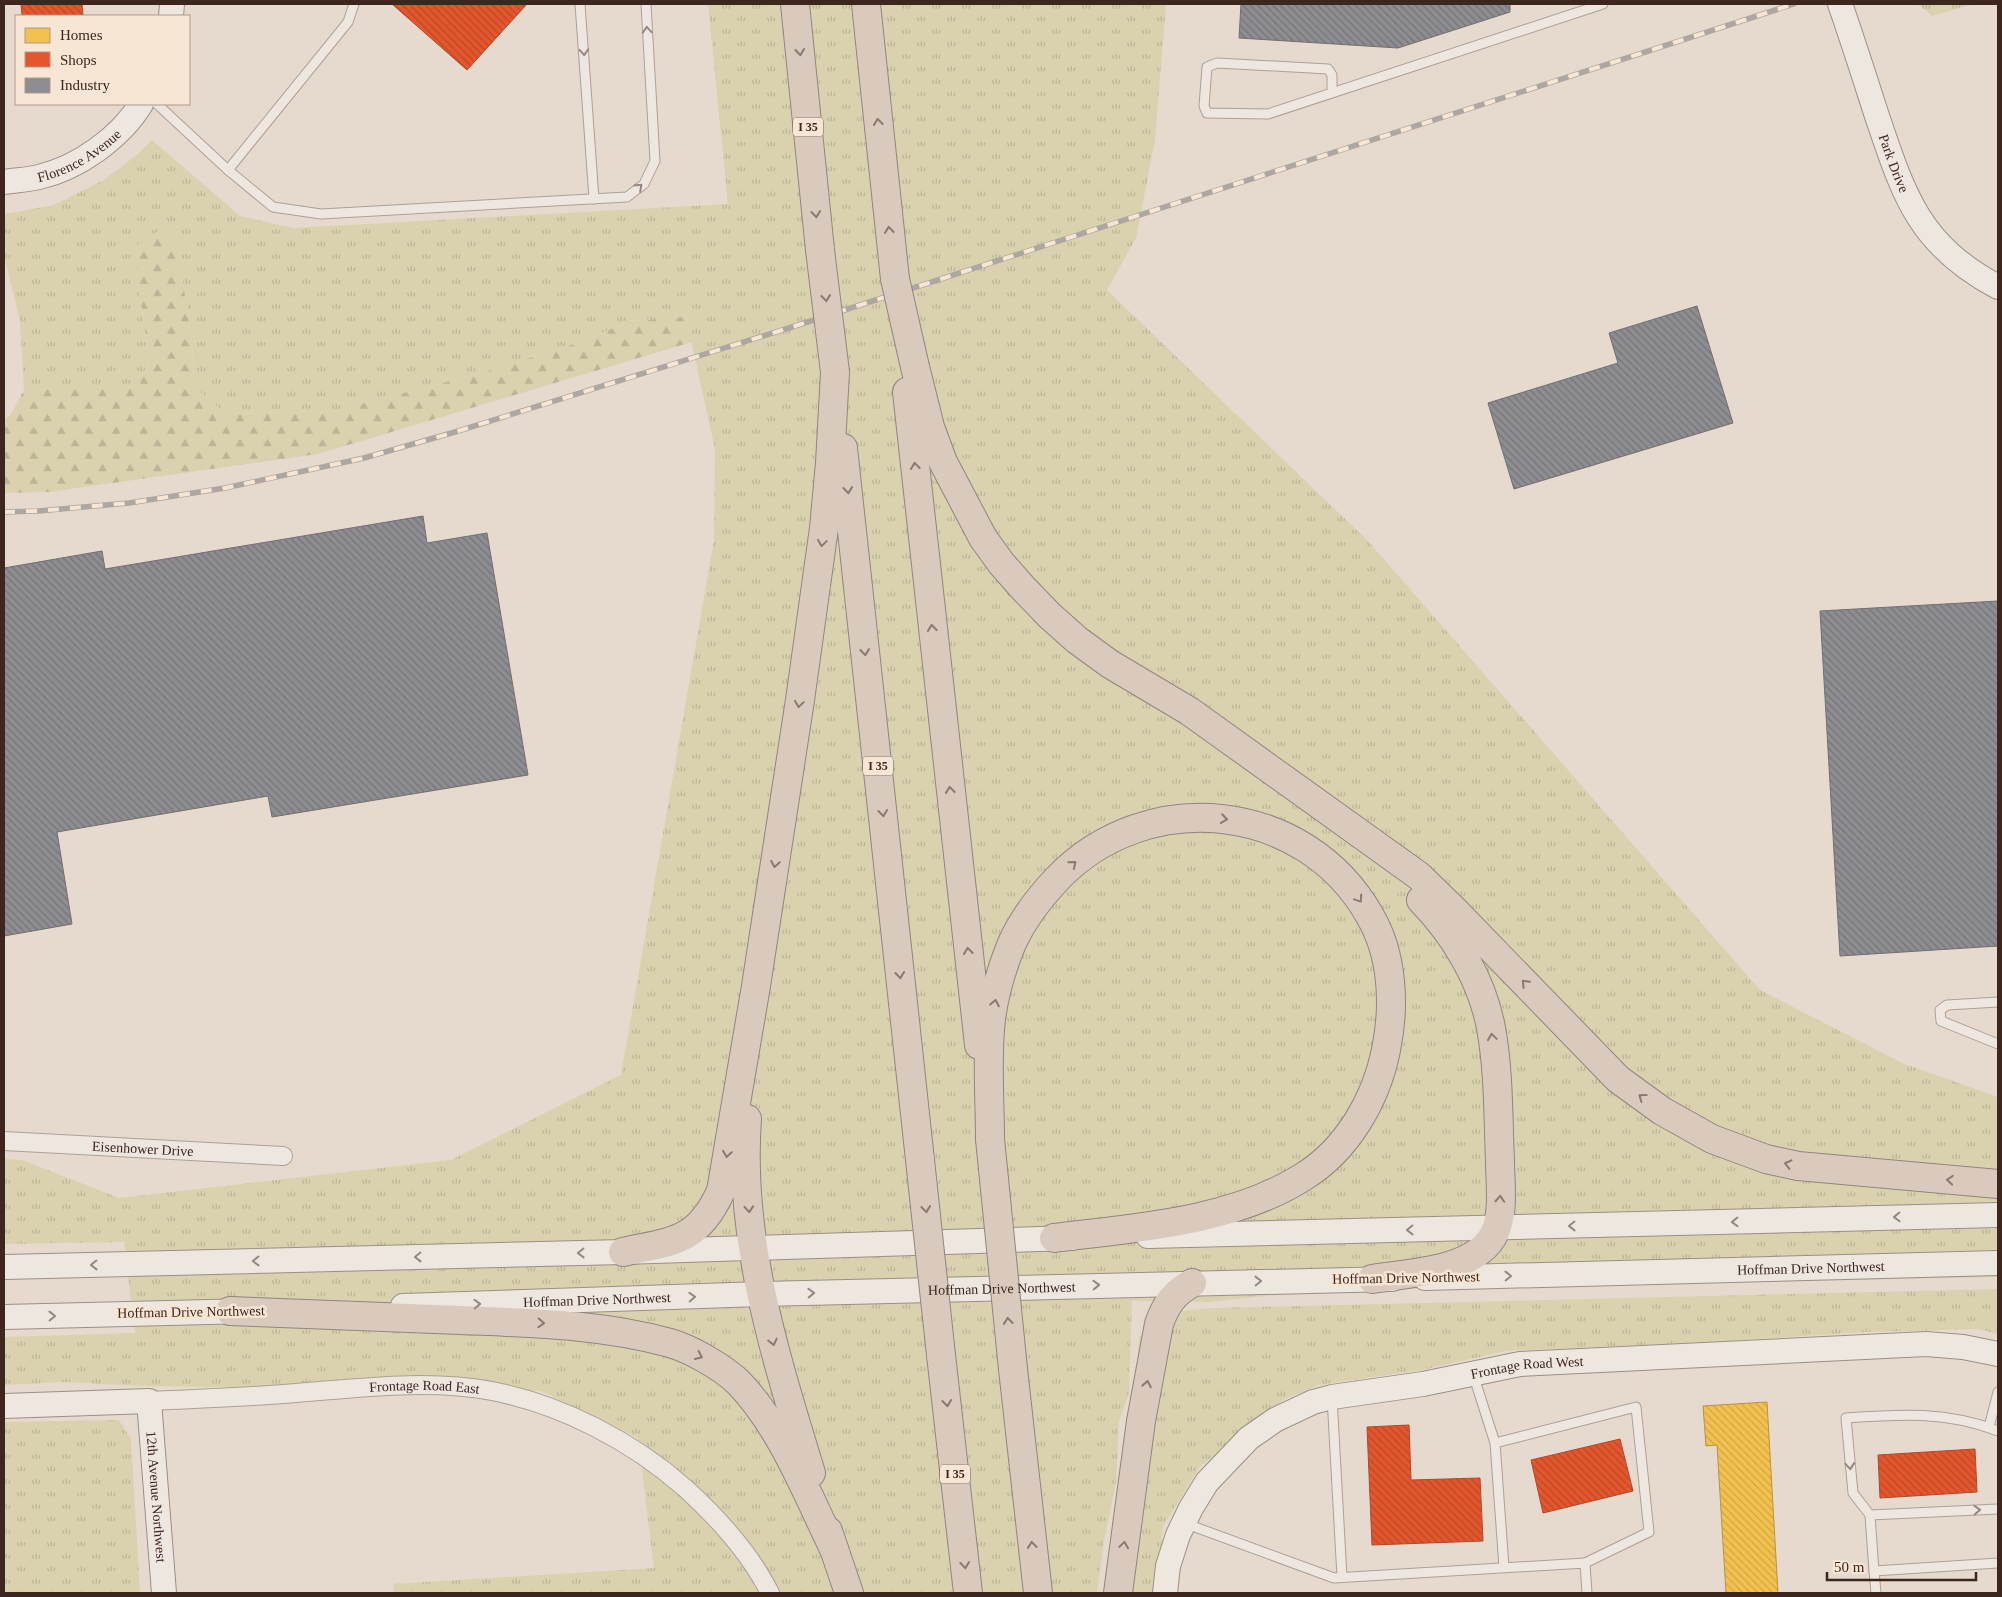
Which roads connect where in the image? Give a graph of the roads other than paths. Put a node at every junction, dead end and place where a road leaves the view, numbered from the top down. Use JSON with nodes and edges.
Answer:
{"nodes":[{"id":1,"x":354,"y":4,"type":"edge"},
{"id":2,"x":580,"y":4,"type":"edge"},
{"id":3,"x":646,"y":4,"type":"edge"},
{"id":4,"x":795,"y":4,"type":"edge"},
{"id":5,"x":866,"y":4,"type":"edge"},
{"id":6,"x":1603,"y":4,"type":"edge"},
{"id":7,"x":1840,"y":4,"type":"edge"},
{"id":8,"x":1332,"y":93,"type":"junction"},
{"id":9,"x":140,"y":105,"type":"edge"},
{"id":10,"x":158,"y":105,"type":"edge"},
{"id":11,"x":228,"y":170,"type":"junction"},
{"id":12,"x":4,"y":182,"type":"edge"},
{"id":13,"x":594,"y":199,"type":"junction"},
{"id":14,"x":1998,"y":287,"type":"edge"},
{"id":15,"x":909,"y":366,"type":"junction"},
{"id":16,"x":835,"y":372,"type":"junction"},
{"id":17,"x":1338,"y":817,"type":"junction"},
{"id":18,"x":756,"y":986,"type":"junction"},
{"id":19,"x":1998,"y":1002,"type":"edge"},
{"id":20,"x":1998,"y":1044,"type":"edge"},
{"id":21,"x":990,"y":1138,"type":"junction"},
{"id":22,"x":4,"y":1141,"type":"edge"},
{"id":23,"x":282,"y":1156,"type":"dead end"},
{"id":24,"x":1998,"y":1184,"type":"edge"},
{"id":25,"x":1998,"y":1215,"type":"edge"},
{"id":26,"x":1498,"y":1228,"type":"junction"},
{"id":27,"x":1054,"y":1238,"type":"junction"},
{"id":28,"x":752,"y":1246,"type":"junction"},
{"id":29,"x":622,"y":1252,"type":"junction"},
{"id":30,"x":1998,"y":1263,"type":"edge"},
{"id":31,"x":4,"y":1267,"type":"edge"},
{"id":32,"x":1372,"y":1279,"type":"junction"},
{"id":33,"x":1192,"y":1283,"type":"junction"},
{"id":34,"x":762,"y":1294,"type":"junction"},
{"id":35,"x":230,"y":1311,"type":"junction"},
{"id":36,"x":4,"y":1317,"type":"edge"},
{"id":37,"x":1998,"y":1354,"type":"edge"},
{"id":38,"x":1472,"y":1372,"type":"junction"},
{"id":39,"x":1998,"y":1392,"type":"edge"},
{"id":40,"x":1332,"y":1397,"type":"junction"},
{"id":41,"x":149,"y":1401,"type":"junction"},
{"id":42,"x":4,"y":1406,"type":"edge"},
{"id":43,"x":1989,"y":1427,"type":"junction"},
{"id":44,"x":1998,"y":1431,"type":"edge"},
{"id":45,"x":1495,"y":1443,"type":"junction"},
{"id":46,"x":1998,"y":1509,"type":"edge"},
{"id":47,"x":1870,"y":1515,"type":"junction"},
{"id":48,"x":1184,"y":1523,"type":"junction"},
{"id":49,"x":834,"y":1548,"type":"junction"},
{"id":50,"x":1585,"y":1562,"type":"junction"},
{"id":51,"x":1998,"y":1563,"type":"edge"},
{"id":52,"x":1504,"y":1567,"type":"junction"},
{"id":53,"x":1874,"y":1571,"type":"junction"},
{"id":54,"x":1342,"y":1577,"type":"junction"},
{"id":55,"x":164,"y":1593,"type":"edge"},
{"id":56,"x":770,"y":1593,"type":"edge"},
{"id":57,"x":849,"y":1593,"type":"edge"},
{"id":58,"x":968,"y":1593,"type":"edge"},
{"id":59,"x":1038,"y":1593,"type":"edge"},
{"id":60,"x":1118,"y":1593,"type":"edge"},
{"id":61,"x":1165,"y":1593,"type":"edge"},
{"id":62,"x":1587,"y":1593,"type":"edge"},
{"id":63,"x":1876,"y":1593,"type":"edge"}],
"edges":[{"from":1,"to":11,"type":"lane"},
{"from":2,"to":13,"type":"lane","one_way":true},
{"from":13,"to":3,"type":"lane","one_way":true},
{"from":4,"to":16,"type":"highway","number":"I 35","one_way":true,"bridge":true},
{"from":15,"to":5,"type":"highway","one_way":true,"bridge":true},
{"from":6,"to":8,"type":"lane"},
{"from":7,"to":14,"type":"main road","name":"Park Drive"},
{"from":8,"to":8,"type":"lane"},
{"from":9,"to":12,"type":"main road","name":"Florence Avenue"},
{"from":10,"to":11,"type":"lane"},
{"from":11,"to":13,"type":"lane"},
{"from":15,"to":17,"type":"highway"},
{"from":21,"to":15,"type":"highway","one_way":true},
{"from":16,"to":18,"type":"highway","one_way":true},
{"from":16,"to":58,"type":"highway","number":"I 35","one_way":true,"bridge":true},
{"from":24,"to":17,"type":"highway","one_way":true},
{"from":26,"to":17,"type":"highway","one_way":true},
{"from":18,"to":28,"type":"highway","one_way":true},
{"from":18,"to":29,"type":"highway","one_way":true},
{"from":19,"to":20,"type":"lane"},
{"from":21,"to":27,"type":"highway","one_way":true},
{"from":59,"to":21,"type":"highway","one_way":true,"bridge":true},
{"from":22,"to":23,"type":"street","name":"Eisenhower Drive"},
{"from":25,"to":26,"type":"main road","one_way":true},
{"from":26,"to":27,"type":"main road","one_way":true},
{"from":26,"to":32,"type":"highway"},
{"from":27,"to":28,"type":"main road"},
{"from":28,"to":29,"type":"main road"},
{"from":28,"to":34,"type":"highway"},
{"from":29,"to":31,"type":"main road","one_way":true},
{"from":32,"to":30,"type":"main road","name":"Hoffman Drive Northwest","one_way":true},
{"from":33,"to":32,"type":"main road","name":"Hoffman Drive Northwest","one_way":true},
{"from":34,"to":33,"type":"main road","name":"Hoffman Drive Northwest","one_way":true},
{"from":60,"to":33,"type":"highway","one_way":true},
{"from":35,"to":34,"type":"main road","name":"Hoffman Drive Northwest","one_way":true},
{"from":34,"to":49,"type":"highway","one_way":true},
{"from":36,"to":35,"type":"main road","name":"Hoffman Drive Northwest","one_way":true},
{"from":35,"to":49,"type":"highway","one_way":true},
{"from":37,"to":38,"type":"main road","name":"Frontage Road West"},
{"from":38,"to":40,"type":"main road","name":"Frontage Road West"},
{"from":38,"to":45,"type":"lane"},
{"from":39,"to":43,"type":"lane"},
{"from":40,"to":48,"type":"main road","name":"Frontage Road West"},
{"from":40,"to":54,"type":"lane"},
{"from":41,"to":42,"type":"main road","name":"Frontage Road East"},
{"from":41,"to":55,"type":"main road","name":"12th Avenue Northwest"},
{"from":41,"to":56,"type":"street","name":"Frontage Road East"},
{"from":43,"to":44,"type":"lane"},
{"from":43,"to":47,"type":"lane","one_way":true},
{"from":45,"to":50,"type":"lane"},
{"from":45,"to":52,"type":"lane"},
{"from":47,"to":46,"type":"lane","one_way":true},
{"from":47,"to":53,"type":"lane"},
{"from":48,"to":54,"type":"lane"},
{"from":48,"to":61,"type":"main road","name":"Frontage Road West"},
{"from":49,"to":57,"type":"highway"},
{"from":50,"to":52,"type":"lane"},
{"from":50,"to":62,"type":"lane"},
{"from":51,"to":53,"type":"lane"},
{"from":52,"to":54,"type":"lane"},
{"from":53,"to":63,"type":"lane"}]}
